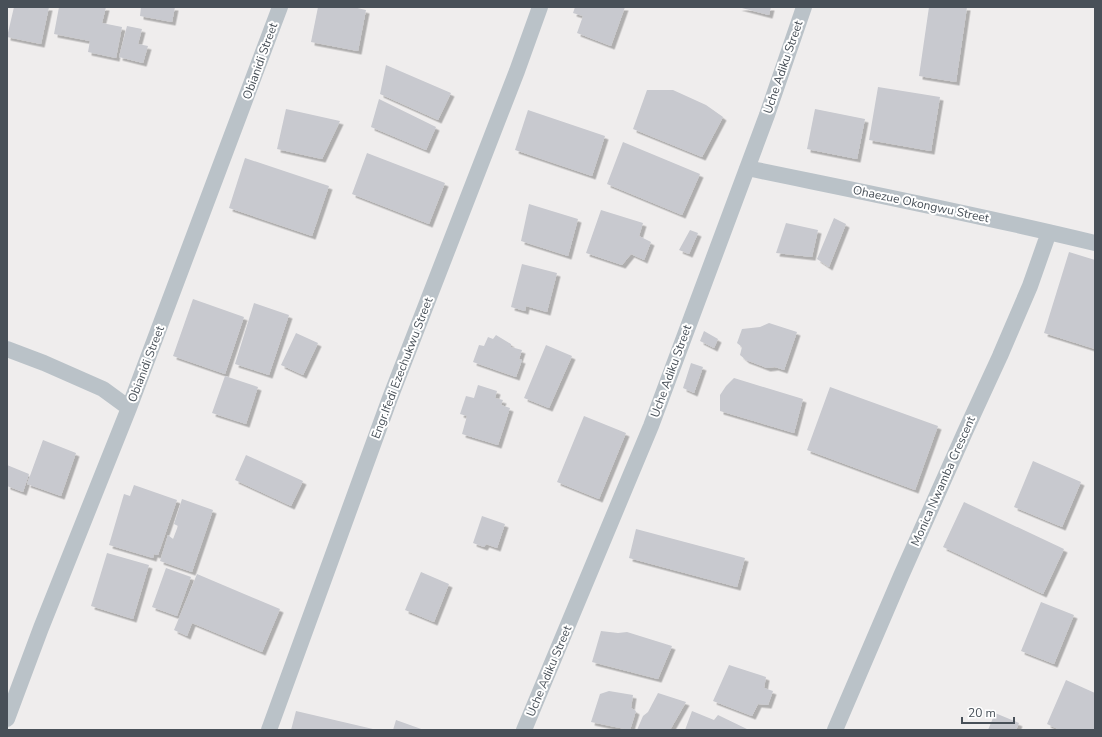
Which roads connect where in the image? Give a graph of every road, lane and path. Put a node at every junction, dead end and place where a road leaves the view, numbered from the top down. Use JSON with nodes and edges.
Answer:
{"nodes":[{"id":1,"x":280,"y":7,"type":"edge"},
{"id":2,"x":540,"y":7,"type":"edge"},
{"id":3,"x":804,"y":7,"type":"edge"},
{"id":4,"x":747,"y":168,"type":"junction"},
{"id":5,"x":1050,"y":232,"type":"junction"},
{"id":6,"x":1095,"y":244,"type":"edge"},
{"id":7,"x":7,"y":349,"type":"edge"},
{"id":8,"x":129,"y":408,"type":"junction"},
{"id":9,"x":7,"y":719,"type":"edge"},
{"id":10,"x":269,"y":730,"type":"edge"},
{"id":11,"x":524,"y":730,"type":"edge"},
{"id":12,"x":835,"y":730,"type":"edge"}],
"edges":[{"from":1,"to":8,"type":"street","name":"Obianidi Street"},
{"from":2,"to":10,"type":"street","name":"Engr.Ifedi Ezechukwu Street"},
{"from":3,"to":4,"type":"street","name":"Uche Adiku Street"},
{"from":4,"to":5,"type":"street","name":"Ohaezue Okongwu Street"},
{"from":4,"to":11,"type":"street","name":"Uche Adiku Street"},
{"from":5,"to":6,"type":"street","name":"Ohaezue Okongwu Street"},
{"from":5,"to":12,"type":"street","name":"Monica Nwamba Crescent"},
{"from":7,"to":8,"type":"street"},
{"from":8,"to":9,"type":"street","name":"Obianidi Street"}]}
